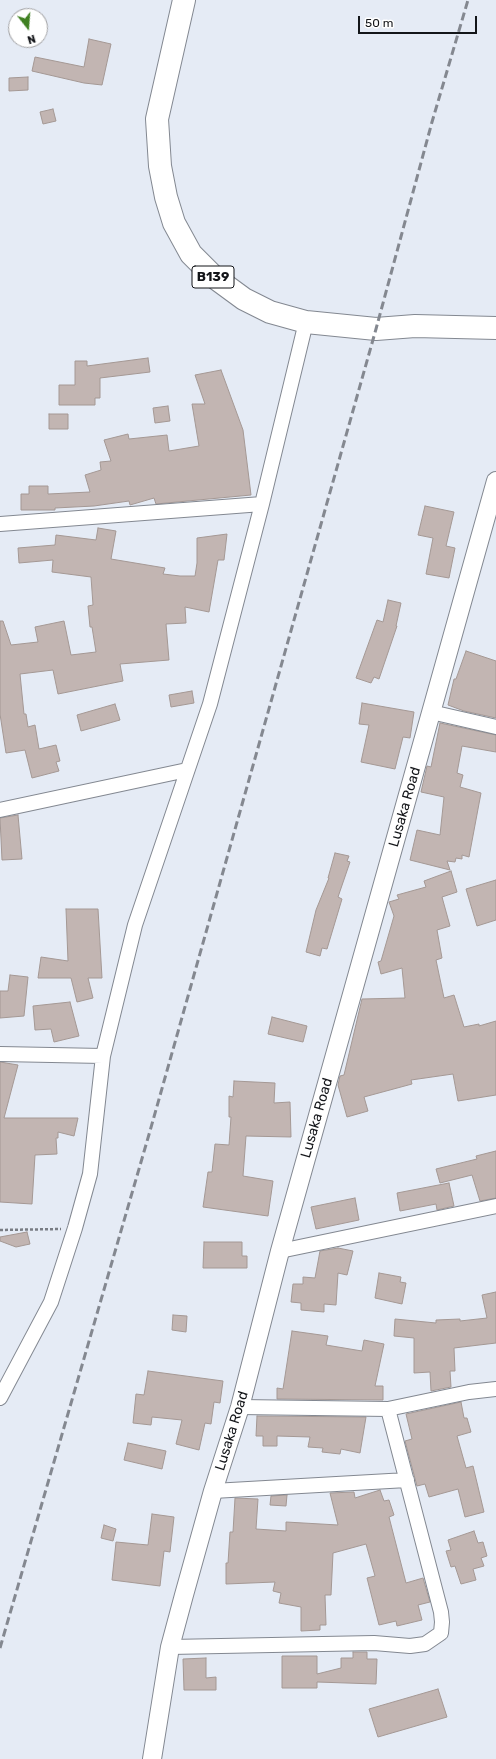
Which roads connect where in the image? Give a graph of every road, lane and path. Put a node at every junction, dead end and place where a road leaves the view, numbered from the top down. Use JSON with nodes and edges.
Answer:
{"nodes":[{"id":1,"x":184,"y":0,"type":"edge"},
{"id":2,"x":306,"y":322,"type":"junction"},
{"id":3,"x":496,"y":328,"type":"edge"},
{"id":4,"x":496,"y":481,"type":"edge"},
{"id":5,"x":262,"y":504,"type":"junction"},
{"id":6,"x":0,"y":524,"type":"edge"},
{"id":7,"x":431,"y":712,"type":"junction"},
{"id":8,"x":496,"y":727,"type":"edge"},
{"id":9,"x":187,"y":770,"type":"junction"},
{"id":10,"x":0,"y":810,"type":"edge"},
{"id":11,"x":0,"y":1054,"type":"edge"},
{"id":12,"x":103,"y":1056,"type":"junction"},
{"id":13,"x":496,"y":1206,"type":"edge"},
{"id":14,"x":75,"y":1228,"type":"junction"},
{"id":15,"x":0,"y":1230,"type":"edge"},
{"id":16,"x":280,"y":1251,"type":"junction"},
{"id":17,"x":496,"y":1389,"type":"edge"},
{"id":18,"x":0,"y":1398,"type":"edge"},
{"id":19,"x":240,"y":1407,"type":"junction"},
{"id":20,"x":388,"y":1409,"type":"junction"},
{"id":21,"x":407,"y":1480,"type":"junction"},
{"id":22,"x":213,"y":1491,"type":"junction"},
{"id":23,"x":170,"y":1647,"type":"junction"},
{"id":24,"x":152,"y":1759,"type":"edge"}],
"edges":[{"from":1,"to":2,"type":"main road","number":"B139"},
{"from":2,"to":3,"type":"main road","number":"B139"},
{"from":2,"to":5,"type":"street"},
{"from":4,"to":7,"type":"street","name":"Lusaka Road"},
{"from":5,"to":6,"type":"street"},
{"from":5,"to":9,"type":"street"},
{"from":7,"to":8,"type":"street"},
{"from":7,"to":16,"type":"street","name":"Lusaka Road"},
{"from":9,"to":10,"type":"street"},
{"from":9,"to":12,"type":"street"},
{"from":11,"to":12,"type":"street"},
{"from":12,"to":14,"type":"street"},
{"from":13,"to":16,"type":"street"},
{"from":14,"to":15,"type":"path"},
{"from":14,"to":18,"type":"street"},
{"from":16,"to":19,"type":"street","name":"Lusaka Road"},
{"from":17,"to":20,"type":"street"},
{"from":19,"to":20,"type":"street"},
{"from":19,"to":22,"type":"street","name":"Lusaka Road"},
{"from":20,"to":21,"type":"street"},
{"from":21,"to":22,"type":"street"},
{"from":21,"to":23,"type":"street"},
{"from":22,"to":23,"type":"street","name":"Lusaka Road"},
{"from":23,"to":24,"type":"street","name":"Lusaka Road"}]}
